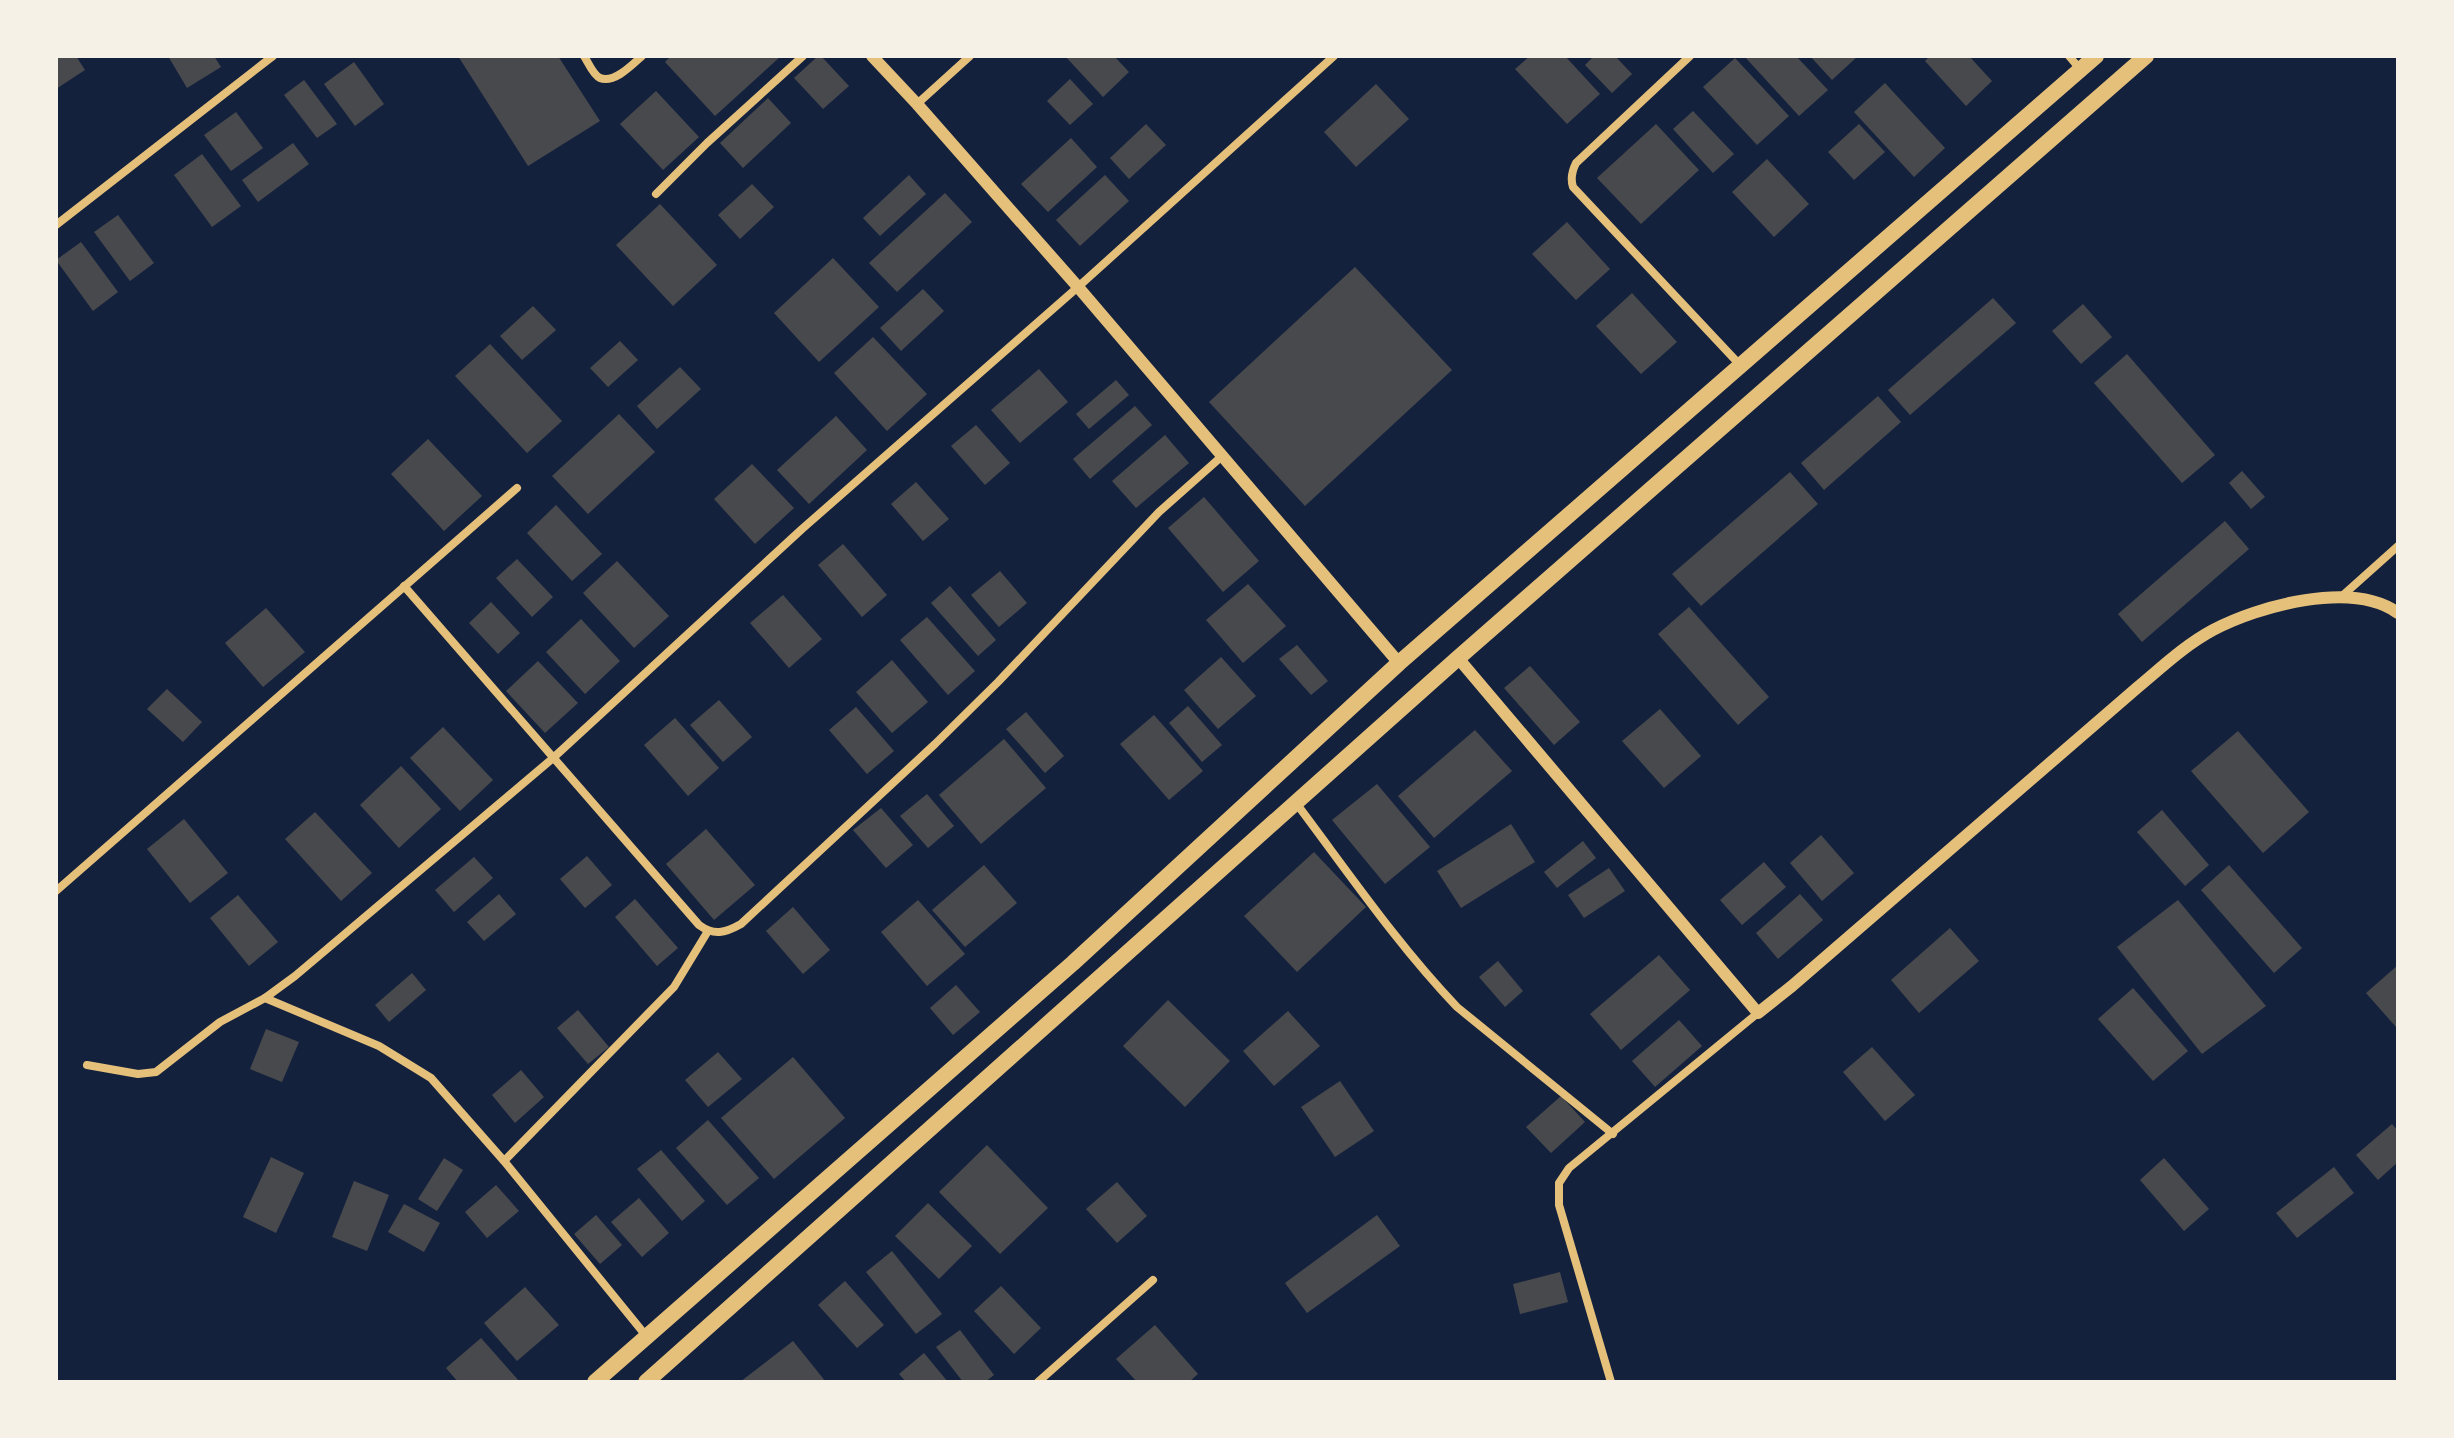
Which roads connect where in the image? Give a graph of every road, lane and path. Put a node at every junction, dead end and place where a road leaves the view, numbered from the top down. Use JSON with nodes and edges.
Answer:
{"nodes":[{"id":1,"x":273,"y":56,"type":"edge"},
{"id":2,"x":584,"y":56,"type":"edge"},
{"id":3,"x":642,"y":56,"type":"edge"},
{"id":4,"x":803,"y":56,"type":"edge"},
{"id":5,"x":872,"y":56,"type":"edge"},
{"id":6,"x":970,"y":56,"type":"edge"},
{"id":7,"x":1334,"y":56,"type":"edge"},
{"id":8,"x":1690,"y":56,"type":"edge"},
{"id":9,"x":2069,"y":56,"type":"edge"},
{"id":10,"x":2096,"y":56,"type":"edge"},
{"id":11,"x":2146,"y":56,"type":"edge"},
{"id":12,"x":2080,"y":69,"type":"junction"},
{"id":13,"x":917,"y":104,"type":"junction"},
{"id":14,"x":656,"y":194,"type":"dead end"},
{"id":15,"x":56,"y":225,"type":"edge"},
{"id":16,"x":1078,"y":287,"type":"junction"},
{"id":17,"x":1740,"y":365,"type":"junction"},
{"id":18,"x":1221,"y":457,"type":"junction"},
{"id":19,"x":517,"y":488,"type":"dead end"},
{"id":20,"x":2398,"y":546,"type":"edge"},
{"id":21,"x":404,"y":586,"type":"junction"},
{"id":22,"x":2340,"y":598,"type":"junction"},
{"id":23,"x":2398,"y":613,"type":"edge"},
{"id":24,"x":1458,"y":658,"type":"junction"},
{"id":25,"x":1399,"y":663,"type":"junction"},
{"id":26,"x":552,"y":759,"type":"junction"},
{"id":27,"x":1296,"y":802,"type":"junction"},
{"id":28,"x":56,"y":891,"type":"edge"},
{"id":29,"x":708,"y":931,"type":"junction"},
{"id":30,"x":265,"y":998,"type":"junction"},
{"id":31,"x":1758,"y":1013,"type":"junction"},
{"id":32,"x":87,"y":1065,"type":"dead end"},
{"id":33,"x":1613,"y":1134,"type":"junction"},
{"id":34,"x":504,"y":1161,"type":"junction"},
{"id":35,"x":842,"y":1166,"type":"junction"},
{"id":36,"x":863,"y":1187,"type":"junction"},
{"id":37,"x":1153,"y":1280,"type":"dead end"},
{"id":38,"x":647,"y":1337,"type":"junction"},
{"id":39,"x":595,"y":1382,"type":"edge"},
{"id":40,"x":646,"y":1382,"type":"edge"},
{"id":41,"x":1038,"y":1382,"type":"edge"},
{"id":42,"x":1611,"y":1382,"type":"edge"}],
"edges":[{"from":1,"to":15,"type":"street"},
{"from":2,"to":3,"type":"street"},
{"from":4,"to":14,"type":"street"},
{"from":5,"to":13,"type":"street"},
{"from":6,"to":13,"type":"street"},
{"from":7,"to":16,"type":"street"},
{"from":8,"to":17,"type":"street"},
{"from":9,"to":12,"type":"street"},
{"from":10,"to":12,"type":"highway"},
{"from":11,"to":24,"type":"highway"},
{"from":12,"to":17,"type":"highway"},
{"from":13,"to":16,"type":"street"},
{"from":16,"to":18,"type":"street"},
{"from":16,"to":26,"type":"street"},
{"from":17,"to":25,"type":"highway"},
{"from":18,"to":25,"type":"street"},
{"from":18,"to":29,"type":"street"},
{"from":19,"to":21,"type":"street"},
{"from":20,"to":22,"type":"street"},
{"from":21,"to":26,"type":"street"},
{"from":21,"to":28,"type":"street"},
{"from":22,"to":23,"type":"street"},
{"from":22,"to":31,"type":"street"},
{"from":24,"to":27,"type":"highway"},
{"from":24,"to":31,"type":"street"},
{"from":25,"to":35,"type":"highway"},
{"from":26,"to":29,"type":"street"},
{"from":26,"to":30,"type":"street"},
{"from":27,"to":33,"type":"street"},
{"from":27,"to":36,"type":"highway"},
{"from":29,"to":34,"type":"street"},
{"from":30,"to":32,"type":"street"},
{"from":30,"to":34,"type":"street"},
{"from":31,"to":33,"type":"street"},
{"from":33,"to":42,"type":"street"},
{"from":34,"to":38,"type":"street"},
{"from":35,"to":36,"type":"highway"},
{"from":35,"to":38,"type":"highway"},
{"from":36,"to":40,"type":"highway"},
{"from":37,"to":41,"type":"street"},
{"from":38,"to":39,"type":"highway"}]}
